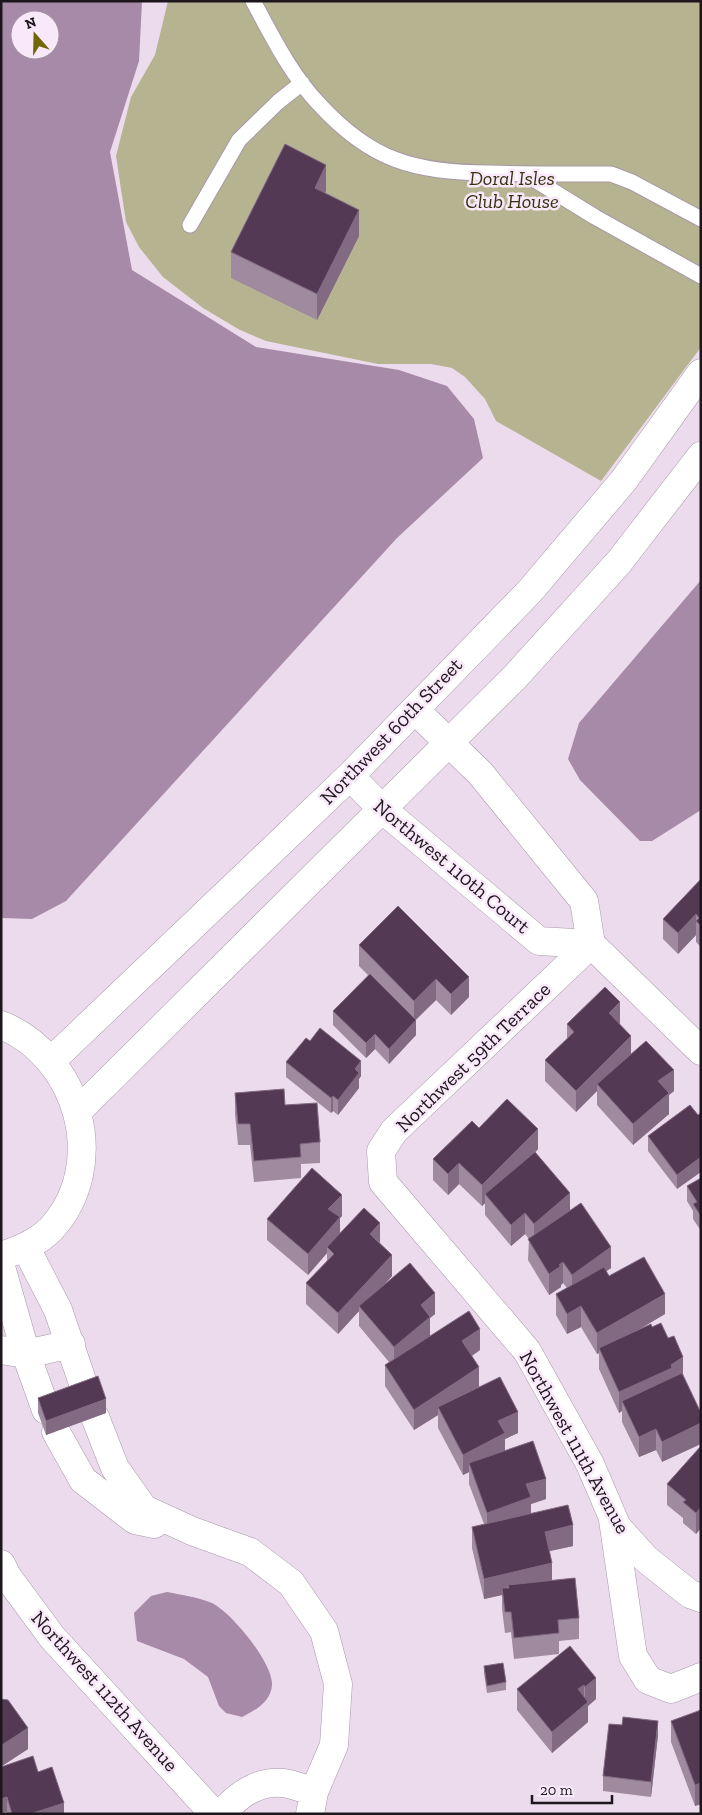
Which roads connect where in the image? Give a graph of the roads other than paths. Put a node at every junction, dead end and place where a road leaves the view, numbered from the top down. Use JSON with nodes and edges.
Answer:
{"nodes":[{"id":1,"x":253,"y":1,"type":"edge"},
{"id":2,"x":302,"y":83,"type":"junction"},
{"id":3,"x":527,"y":175,"type":"junction"},
{"id":4,"x":701,"y":219,"type":"edge"},
{"id":5,"x":190,"y":225,"type":"dead end"},
{"id":6,"x":701,"y":276,"type":"edge"},
{"id":7,"x":701,"y":373,"type":"edge"},
{"id":8,"x":701,"y":456,"type":"edge"},
{"id":9,"x":415,"y":710,"type":"junction"},
{"id":10,"x":449,"y":741,"type":"junction"},
{"id":11,"x":350,"y":776,"type":"junction"},
{"id":12,"x":382,"y":809,"type":"junction"},
{"id":13,"x":591,"y":944,"type":"junction"},
{"id":14,"x":1,"y":1025,"type":"edge"},
{"id":15,"x":701,"y":1051,"type":"edge"},
{"id":16,"x":52,"y":1061,"type":"junction"},
{"id":17,"x":78,"y":1111,"type":"junction"},
{"id":18,"x":383,"y":1182,"type":"joint"},
{"id":19,"x":14,"y":1252,"type":"edge"},
{"id":20,"x":1,"y":1268,"type":"edge"},
{"id":21,"x":71,"y":1344,"type":"junction"},
{"id":22,"x":14,"y":1352,"type":"edge"},
{"id":23,"x":612,"y":1514,"type":"junction"},
{"id":24,"x":192,"y":1531,"type":"junction"},
{"id":25,"x":1,"y":1564,"type":"edge"},
{"id":26,"x":701,"y":1598,"type":"edge"},
{"id":27,"x":701,"y":1677,"type":"edge"},
{"id":28,"x":312,"y":1803,"type":"edge"},
{"id":29,"x":214,"y":1814,"type":"edge"},
{"id":30,"x":221,"y":1814,"type":"edge"}],
"edges":[{"from":1,"to":2,"type":"lane"},
{"from":2,"to":3,"type":"lane"},
{"from":2,"to":5,"type":"lane"},
{"from":3,"to":4,"type":"lane"},
{"from":3,"to":6,"type":"lane"},
{"from":7,"to":9,"type":"street","name":"Northwest 60th Street"},
{"from":8,"to":10,"type":"street"},
{"from":9,"to":10,"type":"street"},
{"from":9,"to":11,"type":"street","name":"Northwest 60th Street"},
{"from":10,"to":12,"type":"street"},
{"from":10,"to":13,"type":"street"},
{"from":11,"to":12,"type":"street","name":"Northwest 110th Court"},
{"from":11,"to":16,"type":"street","name":"Northwest 60th Street"},
{"from":12,"to":13,"type":"street","name":"Northwest 110th Court"},
{"from":12,"to":17,"type":"street"},
{"from":13,"to":15,"type":"street"},
{"from":13,"to":18,"type":"street","name":"Northwest 59th Terrace"},
{"from":14,"to":16,"type":"street"},
{"from":16,"to":17,"type":"street"},
{"from":17,"to":19,"type":"street"},
{"from":18,"to":23,"type":"street","name":"Northwest 111th Avenue"},
{"from":19,"to":21,"type":"street"},
{"from":20,"to":22,"type":"street"},
{"from":21,"to":22,"type":"street"},
{"from":21,"to":24,"type":"street"},
{"from":22,"to":24,"type":"street"},
{"from":23,"to":26,"type":"street","name":"Northwest 111th Avenue"},
{"from":23,"to":27,"type":"street"},
{"from":24,"to":28,"type":"street"},
{"from":25,"to":29,"type":"street","name":"Northwest 112th Avenue"},
{"from":28,"to":30,"type":"street"}]}
